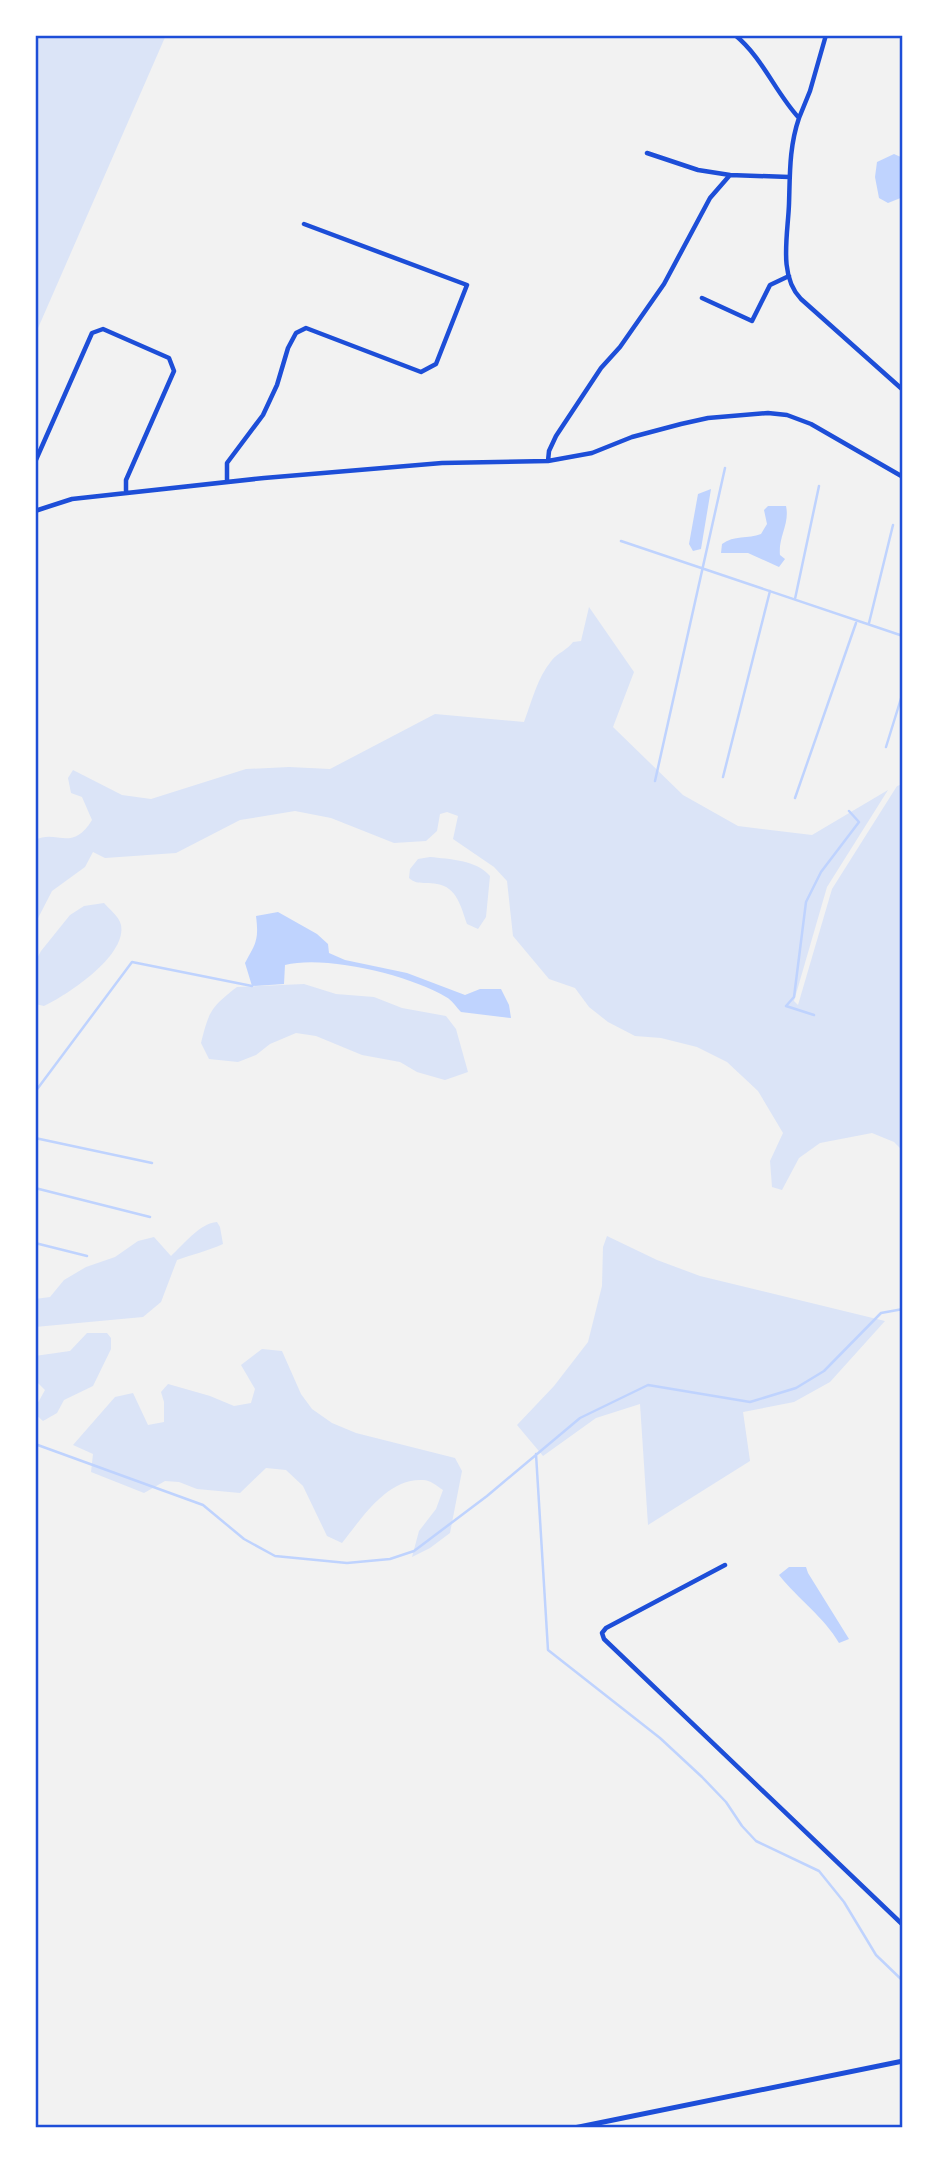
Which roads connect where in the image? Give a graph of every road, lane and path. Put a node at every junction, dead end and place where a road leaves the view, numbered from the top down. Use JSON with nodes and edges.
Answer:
{"nodes":[{"id":1,"x":735,"y":35,"type":"edge"},
{"id":2,"x":826,"y":35,"type":"edge"},
{"id":3,"x":799,"y":118,"type":"junction"},
{"id":4,"x":647,"y":153,"type":"dead end"},
{"id":5,"x":730,"y":175,"type":"junction"},
{"id":6,"x":789,"y":177,"type":"junction"},
{"id":7,"x":303,"y":224,"type":"dead end"},
{"id":8,"x":789,"y":276,"type":"junction"},
{"id":9,"x":702,"y":298,"type":"dead end"},
{"id":10,"x":903,"y":390,"type":"edge"},
{"id":11,"x":548,"y":461,"type":"junction"},
{"id":12,"x":35,"y":462,"type":"edge"},
{"id":13,"x":903,"y":477,"type":"edge"},
{"id":14,"x":227,"y":482,"type":"junction"},
{"id":15,"x":127,"y":493,"type":"junction"},
{"id":16,"x":35,"y":511,"type":"edge"},
{"id":17,"x":725,"y":1565,"type":"dead end"},
{"id":18,"x":903,"y":1925,"type":"edge"},
{"id":19,"x":903,"y":2061,"type":"edge"},
{"id":20,"x":574,"y":2128,"type":"edge"}],
"edges":[{"from":1,"to":3,"type":"street"},
{"from":2,"to":3,"type":"street"},
{"from":3,"to":6,"type":"street"},
{"from":4,"to":5,"type":"street"},
{"from":5,"to":6,"type":"street"},
{"from":5,"to":11,"type":"street"},
{"from":6,"to":8,"type":"street"},
{"from":7,"to":14,"type":"street"},
{"from":8,"to":9,"type":"street"},
{"from":8,"to":10,"type":"street"},
{"from":11,"to":13,"type":"street"},
{"from":11,"to":14,"type":"street"},
{"from":12,"to":15,"type":"street"},
{"from":14,"to":15,"type":"street"},
{"from":15,"to":16,"type":"street"},
{"from":17,"to":18,"type":"street"},
{"from":19,"to":20,"type":"street"}]}
